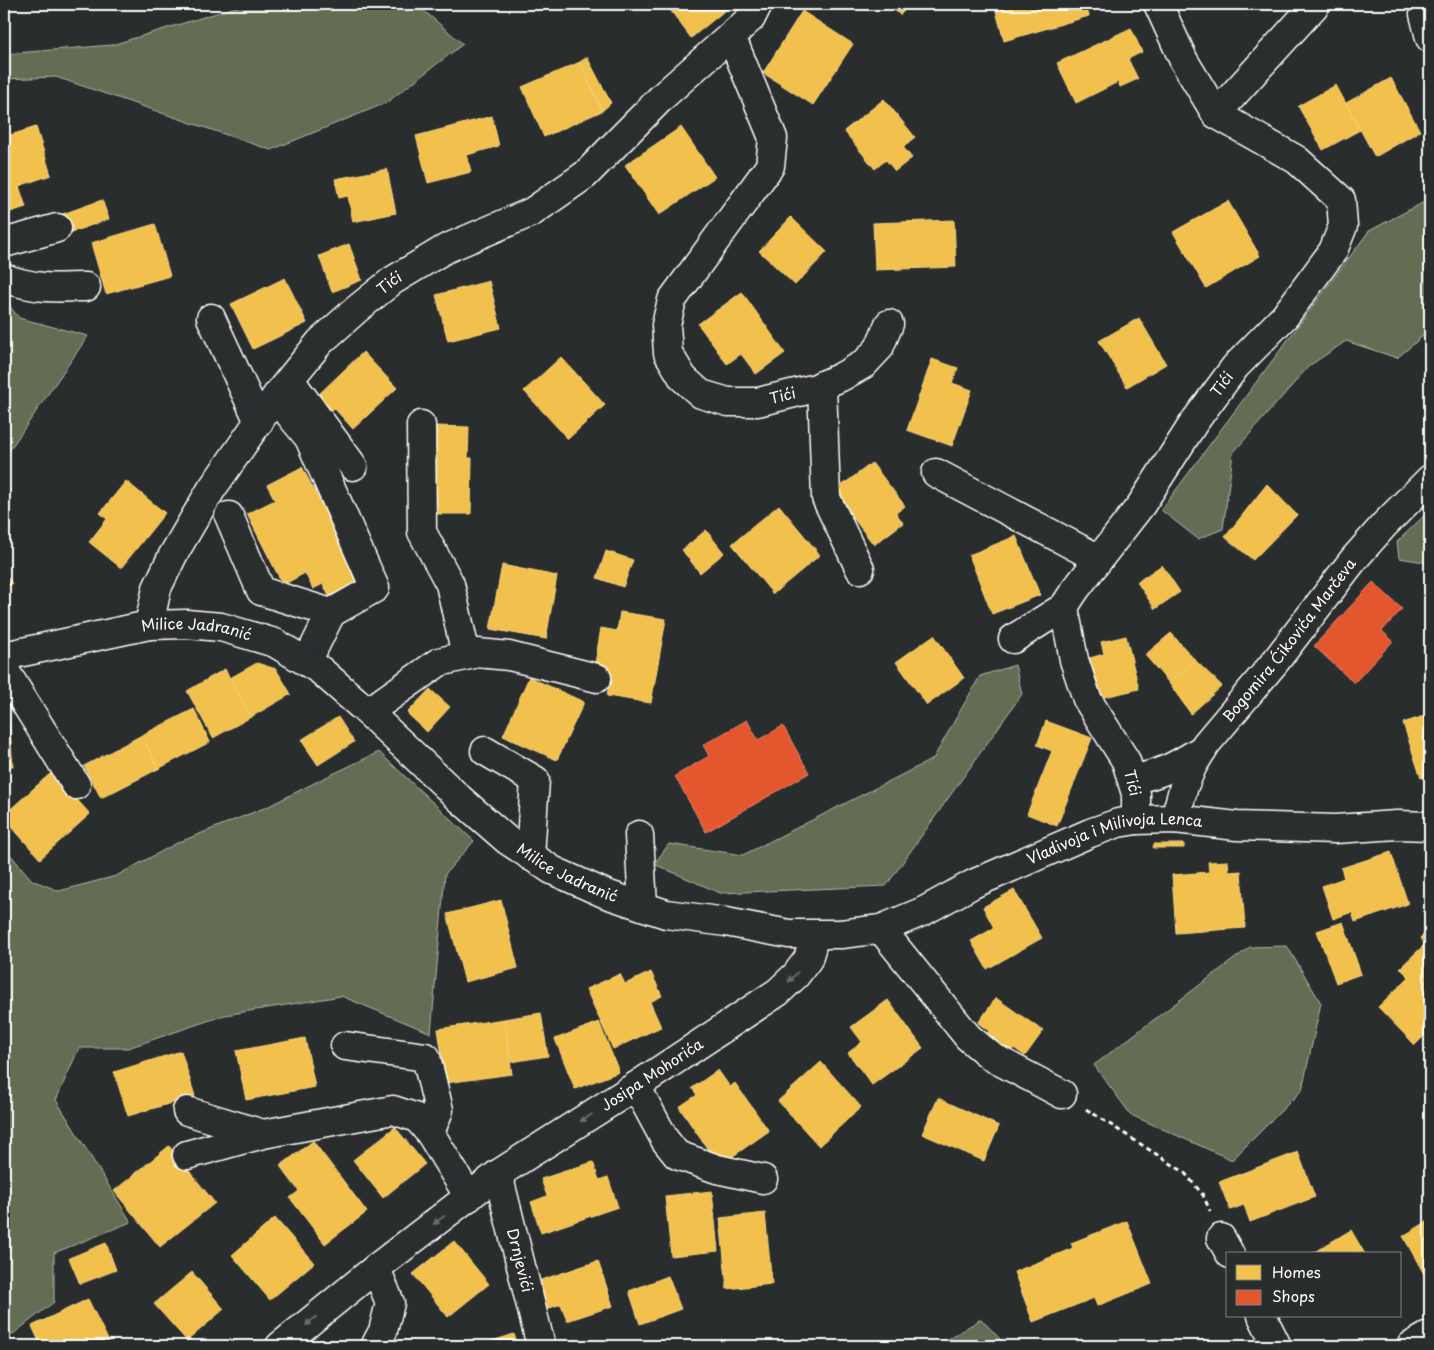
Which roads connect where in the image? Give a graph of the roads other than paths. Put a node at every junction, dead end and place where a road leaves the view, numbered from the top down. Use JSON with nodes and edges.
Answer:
{"nodes":[{"id":1,"x":758,"y":4,"type":"edge"},
{"id":2,"x":1158,"y":4,"type":"edge"},
{"id":3,"x":1316,"y":4,"type":"edge"},
{"id":4,"x":1426,"y":4,"type":"edge"},
{"id":5,"x":731,"y":36,"type":"junction"},
{"id":6,"x":1430,"y":38,"type":"edge"},
{"id":7,"x":1216,"y":114,"type":"junction"},
{"id":8,"x":56,"y":228,"type":"dead end"},
{"id":9,"x":4,"y":243,"type":"edge"},
{"id":10,"x":4,"y":278,"type":"edge"},
{"id":11,"x":86,"y":287,"type":"dead end"},
{"id":12,"x":211,"y":318,"type":"dead end"},
{"id":13,"x":889,"y":324,"type":"dead end"},
{"id":14,"x":290,"y":380,"type":"junction"},
{"id":15,"x":822,"y":385,"type":"junction"},
{"id":16,"x":290,"y":415,"type":"dead end"},
{"id":17,"x":259,"y":422,"type":"junction"},
{"id":18,"x":421,"y":425,"type":"dead end"},
{"id":19,"x":353,"y":466,"type":"dead end"},
{"id":20,"x":936,"y":473,"type":"dead end"},
{"id":21,"x":1430,"y":479,"type":"edge"},
{"id":22,"x":229,"y":516,"type":"dead end"},
{"id":23,"x":1099,"y":559,"type":"junction"},
{"id":24,"x":860,"y":569,"type":"dead end"},
{"id":25,"x":1064,"y":608,"type":"junction"},
{"id":26,"x":331,"y":612,"type":"junction"},
{"id":27,"x":149,"y":625,"type":"junction"},
{"id":28,"x":1013,"y":638,"type":"dead end"},
{"id":29,"x":4,"y":656,"type":"edge"},
{"id":30,"x":466,"y":656,"type":"junction"},
{"id":31,"x":307,"y":662,"type":"junction"},
{"id":32,"x":4,"y":669,"type":"edge"},
{"id":33,"x":597,"y":678,"type":"dead end"},
{"id":34,"x":368,"y":712,"type":"junction"},
{"id":35,"x":1204,"y":748,"type":"junction"},
{"id":36,"x":485,"y":751,"type":"dead end"},
{"id":37,"x":1132,"y":779,"type":"junction"},
{"id":38,"x":76,"y":785,"type":"dead end"},
{"id":39,"x":1175,"y":819,"type":"junction"},
{"id":40,"x":1136,"y":820,"type":"junction"},
{"id":41,"x":1430,"y":826,"type":"edge"},
{"id":42,"x":639,"y":835,"type":"dead end"},
{"id":43,"x":530,"y":856,"type":"junction"},
{"id":44,"x":643,"y":906,"type":"junction"},
{"id":45,"x":881,"y":929,"type":"junction"},
{"id":46,"x":815,"y":935,"type":"junction"},
{"id":47,"x":345,"y":1046,"type":"dead end"},
{"id":48,"x":636,"y":1086,"type":"junction"},
{"id":49,"x":1062,"y":1094,"type":"road end"},
{"id":50,"x":187,"y":1110,"type":"dead end"},
{"id":51,"x":430,"y":1133,"type":"junction"},
{"id":52,"x":263,"y":1134,"type":"junction"},
{"id":53,"x":187,"y":1155,"type":"dead end"},
{"id":54,"x":498,"y":1174,"type":"junction"},
{"id":55,"x":762,"y":1179,"type":"dead end"},
{"id":56,"x":469,"y":1198,"type":"junction"},
{"id":57,"x":376,"y":1268,"type":"junction"},
{"id":58,"x":1263,"y":1318,"type":"edge"},
{"id":59,"x":1430,"y":1334,"type":"edge"},
{"id":60,"x":280,"y":1346,"type":"edge"},
{"id":61,"x":375,"y":1346,"type":"edge"},
{"id":62,"x":541,"y":1346,"type":"edge"},
{"id":63,"x":1277,"y":1346,"type":"edge"},
{"id":64,"x":1411,"y":1346,"type":"edge"}],
"edges":[{"from":1,"to":5,"type":"street","name":"Tići"},
{"from":2,"to":7,"type":"street","name":"Tići"},
{"from":3,"to":7,"type":"street"},
{"from":4,"to":6,"type":"street"},
{"from":5,"to":14,"type":"street","name":"Tići"},
{"from":5,"to":15,"type":"street","name":"Tići"},
{"from":7,"to":23,"type":"street","name":"Tići"},
{"from":8,"to":9,"type":"street"},
{"from":10,"to":11,"type":"street"},
{"from":12,"to":17,"type":"street"},
{"from":13,"to":15,"type":"street","name":"Tići"},
{"from":14,"to":17,"type":"street","name":"Tići"},
{"from":14,"to":19,"type":"street"},
{"from":15,"to":24,"type":"street"},
{"from":16,"to":26,"type":"street"},
{"from":17,"to":27,"type":"street","name":"Tići"},
{"from":18,"to":30,"type":"street"},
{"from":20,"to":23,"type":"street"},
{"from":21,"to":35,"type":"street","name":"Bogomira Ćikovića Marčeva"},
{"from":22,"to":26,"type":"street"},
{"from":23,"to":25,"type":"street","name":"Tići"},
{"from":25,"to":28,"type":"street"},
{"from":25,"to":37,"type":"street","name":"Tići"},
{"from":26,"to":31,"type":"street"},
{"from":27,"to":29,"type":"street","name":"Milice Jadranić"},
{"from":27,"to":31,"type":"street","name":"Milice Jadranić"},
{"from":30,"to":33,"type":"street"},
{"from":30,"to":34,"type":"street"},
{"from":31,"to":34,"type":"street","name":"Milice Jadranić"},
{"from":32,"to":38,"type":"street"},
{"from":34,"to":43,"type":"street","name":"Milice Jadranić"},
{"from":35,"to":37,"type":"street"},
{"from":35,"to":39,"type":"street","name":"Bogomira Ćikovića Marčeva"},
{"from":36,"to":43,"type":"street"},
{"from":37,"to":40,"type":"street","name":"Tići"},
{"from":39,"to":40,"type":"street","name":"Vladivoja i Milivoja Lenca"},
{"from":39,"to":41,"type":"street","name":"Vladivoja i Milivoja Lenca"},
{"from":40,"to":45,"type":"street","name":"Vladivoja i Milivoja Lenca"},
{"from":42,"to":44,"type":"street"},
{"from":43,"to":44,"type":"street","name":"Milice Jadranić"},
{"from":44,"to":46,"type":"street","name":"Milice Jadranić"},
{"from":45,"to":46,"type":"street","name":"Vladivoja i Milivoja Lenca"},
{"from":45,"to":49,"type":"street"},
{"from":46,"to":48,"type":"street","name":"Josipa Mohorića","one_way":true},
{"from":47,"to":51,"type":"street"},
{"from":48,"to":54,"type":"street","name":"Josipa Mohorića","one_way":true},
{"from":48,"to":55,"type":"street"},
{"from":50,"to":52,"type":"street"},
{"from":51,"to":52,"type":"street"},
{"from":51,"to":56,"type":"street"},
{"from":52,"to":53,"type":"street"},
{"from":54,"to":56,"type":"street","name":"Josipa Mohorića"},
{"from":54,"to":62,"type":"street","name":"Drnjevići"},
{"from":56,"to":57,"type":"street","name":"Josipa Mohorića","one_way":true},
{"from":57,"to":60,"type":"street","name":"Josipa Mohorića","one_way":true},
{"from":57,"to":61,"type":"street"},
{"from":58,"to":63,"type":"street"},
{"from":59,"to":64,"type":"street"}]}
